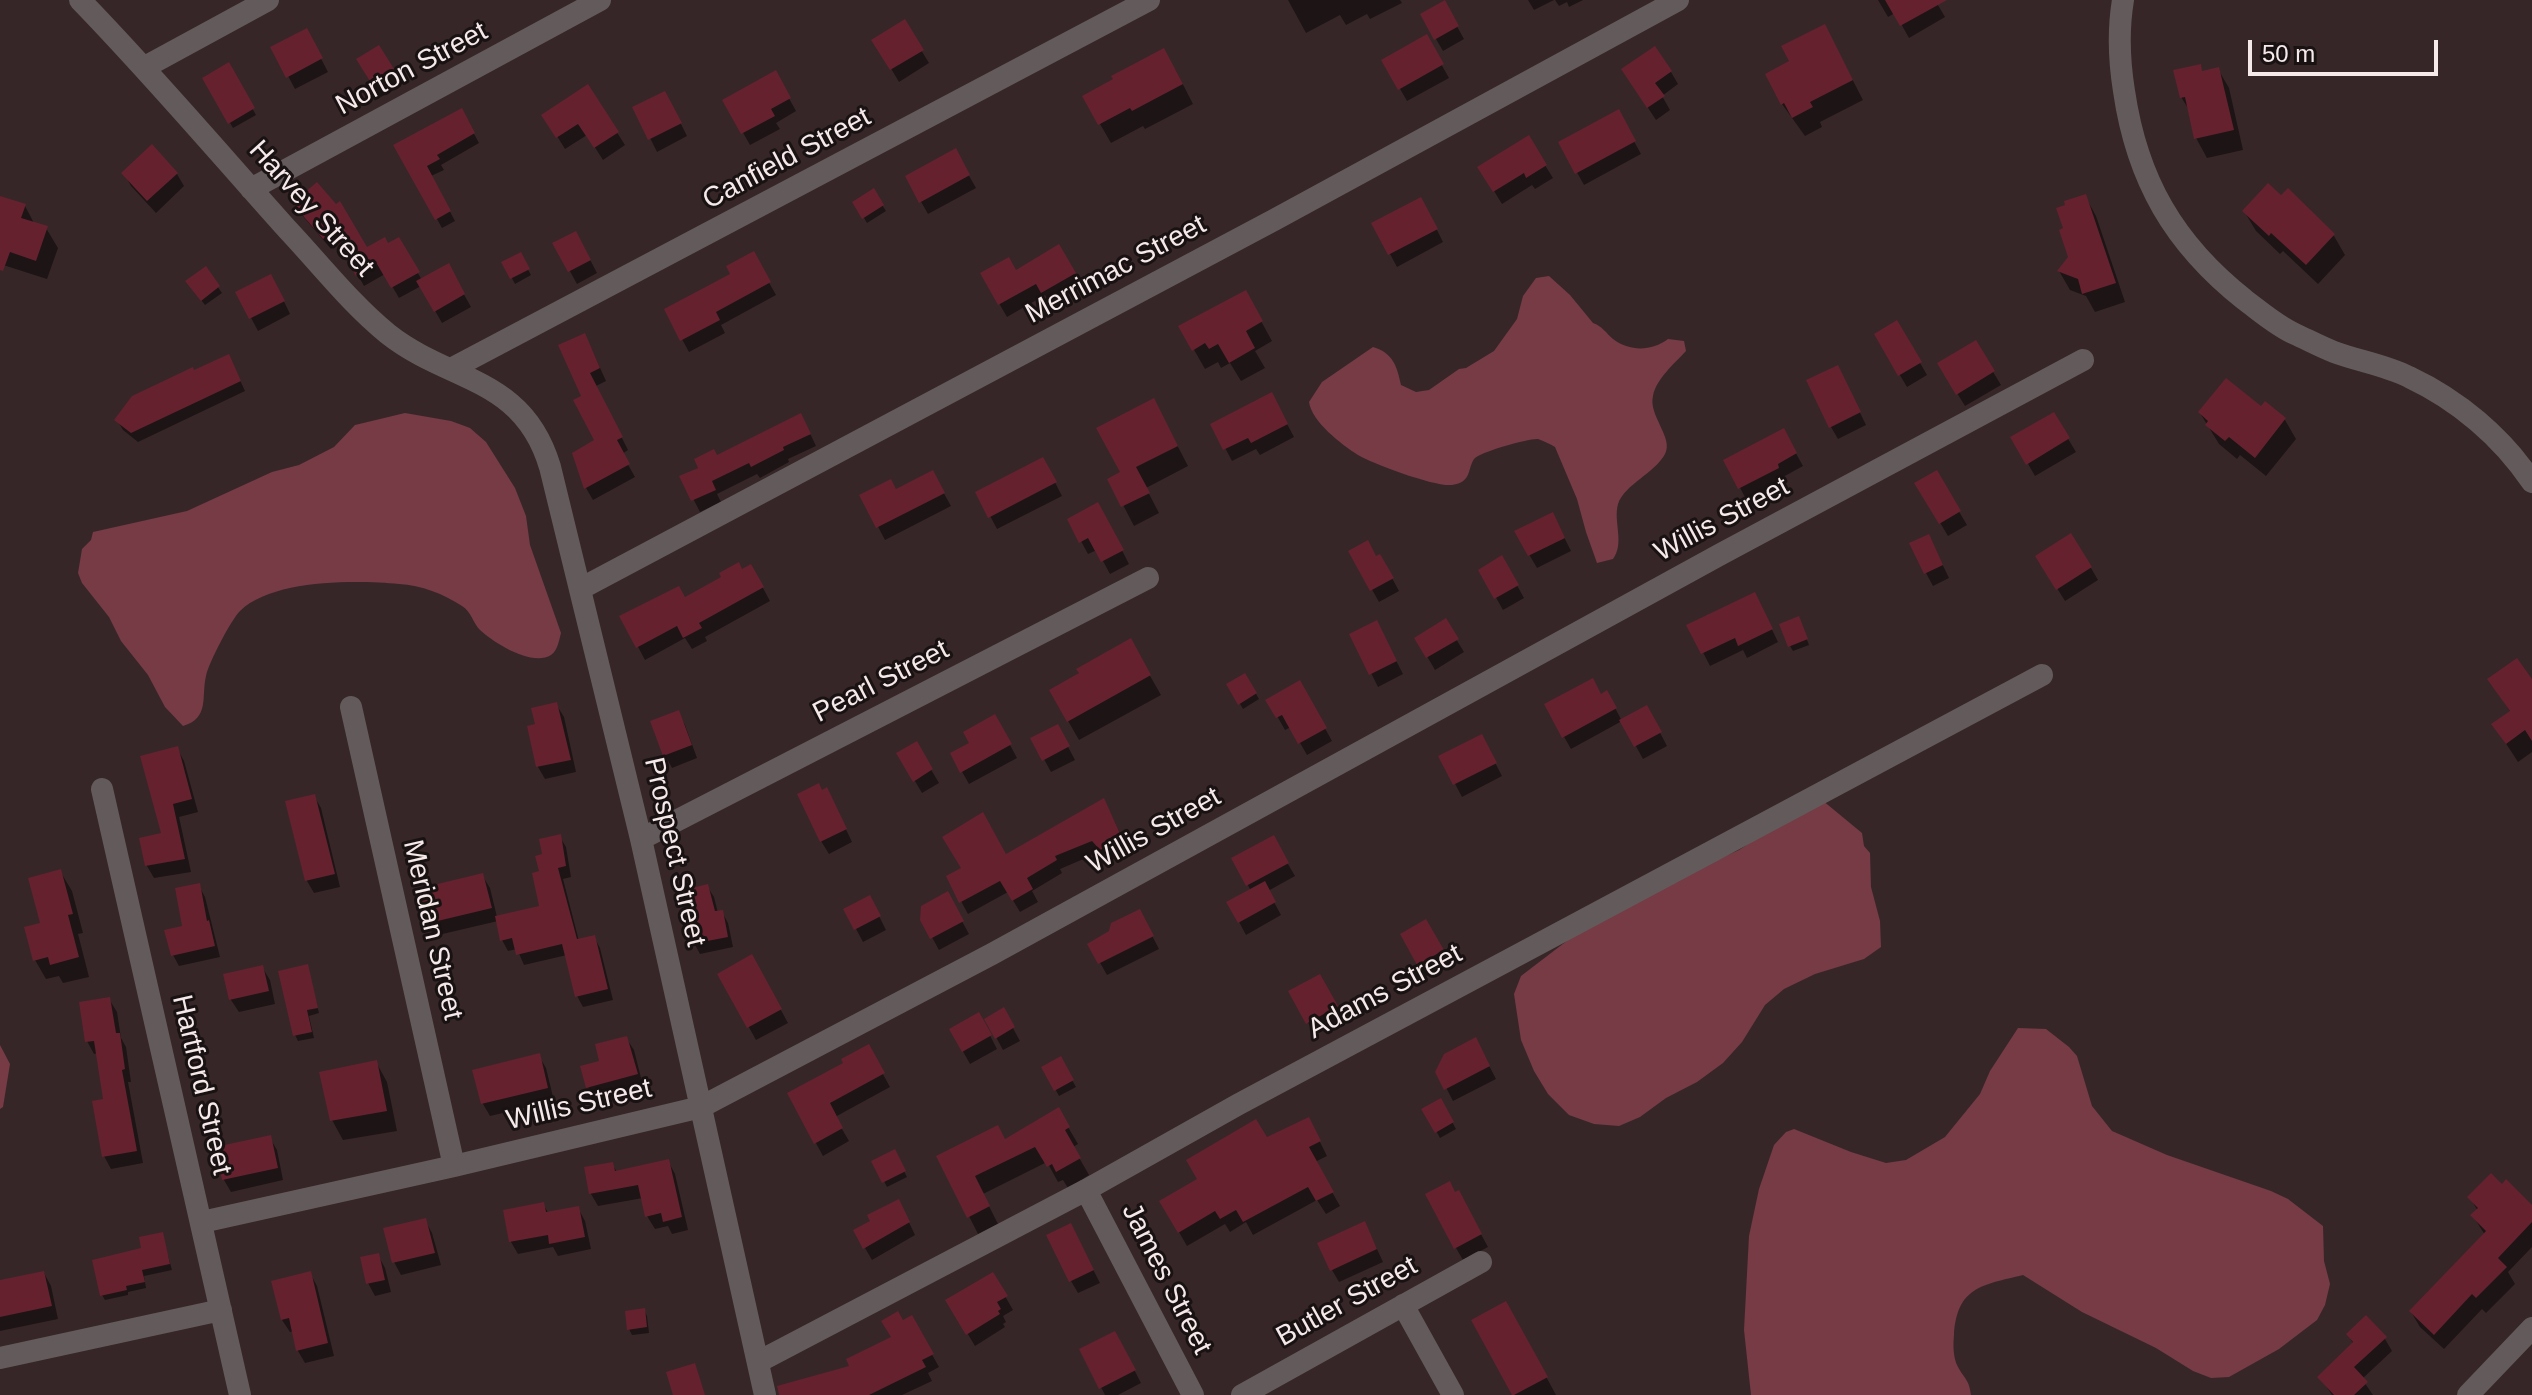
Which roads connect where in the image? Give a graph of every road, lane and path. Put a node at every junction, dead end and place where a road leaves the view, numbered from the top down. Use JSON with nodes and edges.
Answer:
{"nodes":[{"id":1,"x":80,"y":0,"type":"edge"},
{"id":2,"x":268,"y":0,"type":"edge"},
{"id":3,"x":600,"y":0,"type":"edge"},
{"id":4,"x":1149,"y":0,"type":"edge"},
{"id":5,"x":1678,"y":0,"type":"edge"},
{"id":6,"x":2123,"y":0,"type":"edge"},
{"id":7,"x":145,"y":67,"type":"junction"},
{"id":8,"x":251,"y":189,"type":"junction"},
{"id":9,"x":2083,"y":360,"type":"dead end"},
{"id":10,"x":451,"y":369,"type":"junction"},
{"id":11,"x":2532,"y":482,"type":"edge"},
{"id":12,"x":1148,"y":578,"type":"dead end"},
{"id":13,"x":580,"y":589,"type":"junction"},
{"id":14,"x":2042,"y":675,"type":"dead end"},
{"id":15,"x":351,"y":707,"type":"dead end"},
{"id":16,"x":102,"y":789,"type":"dead end"},
{"id":17,"x":641,"y":839,"type":"junction"},
{"id":18,"x":701,"y":1107,"type":"junction"},
{"id":19,"x":454,"y":1166,"type":"junction"},
{"id":20,"x":1086,"y":1190,"type":"junction"},
{"id":21,"x":202,"y":1222,"type":"junction"},
{"id":22,"x":1481,"y":1262,"type":"dead end"},
{"id":23,"x":1403,"y":1305,"type":"junction"},
{"id":24,"x":221,"y":1310,"type":"junction"},
{"id":25,"x":2532,"y":1328,"type":"edge"},
{"id":26,"x":0,"y":1358,"type":"edge"},
{"id":27,"x":758,"y":1362,"type":"junction"},
{"id":28,"x":240,"y":1395,"type":"edge"},
{"id":29,"x":765,"y":1395,"type":"edge"},
{"id":30,"x":1193,"y":1395,"type":"edge"},
{"id":31,"x":1242,"y":1395,"type":"edge"},
{"id":32,"x":1453,"y":1395,"type":"edge"},
{"id":33,"x":2468,"y":1395,"type":"edge"}],
"edges":[{"from":1,"to":7,"type":"street","name":"Harvey Street"},
{"from":2,"to":7,"type":"street"},
{"from":3,"to":8,"type":"street","name":"Norton Street"},
{"from":4,"to":10,"type":"street","name":"Canfield Street"},
{"from":5,"to":13,"type":"street","name":"Merrimac Street"},
{"from":6,"to":11,"type":"street"},
{"from":7,"to":8,"type":"street","name":"Harvey Street"},
{"from":8,"to":10,"type":"street","name":"Harvey Street"},
{"from":9,"to":18,"type":"street","name":"Willis Street"},
{"from":10,"to":13,"type":"street","name":"Prospect Street"},
{"from":12,"to":17,"type":"street","name":"Pearl Street"},
{"from":13,"to":17,"type":"street","name":"Prospect Street"},
{"from":14,"to":20,"type":"street","name":"Adams Street"},
{"from":15,"to":19,"type":"street","name":"Meridan Street"},
{"from":16,"to":21,"type":"street","name":"Hartford Street"},
{"from":17,"to":18,"type":"street","name":"Prospect Street"},
{"from":18,"to":19,"type":"street","name":"Willis Street"},
{"from":18,"to":27,"type":"street","name":"Prospect Street"},
{"from":19,"to":21,"type":"street","name":"Willis Street"},
{"from":20,"to":27,"type":"street","name":"Adams Street"},
{"from":20,"to":30,"type":"street","name":"James Street"},
{"from":21,"to":24,"type":"street","name":"Hartford Street"},
{"from":22,"to":23,"type":"street","name":"Butler Street"},
{"from":23,"to":31,"type":"street","name":"Butler Street"},
{"from":23,"to":32,"type":"street"},
{"from":24,"to":26,"type":"street"},
{"from":24,"to":28,"type":"street","name":"Hartford Street"},
{"from":25,"to":33,"type":"street"},
{"from":27,"to":29,"type":"street","name":"Prospect Street"}]}
